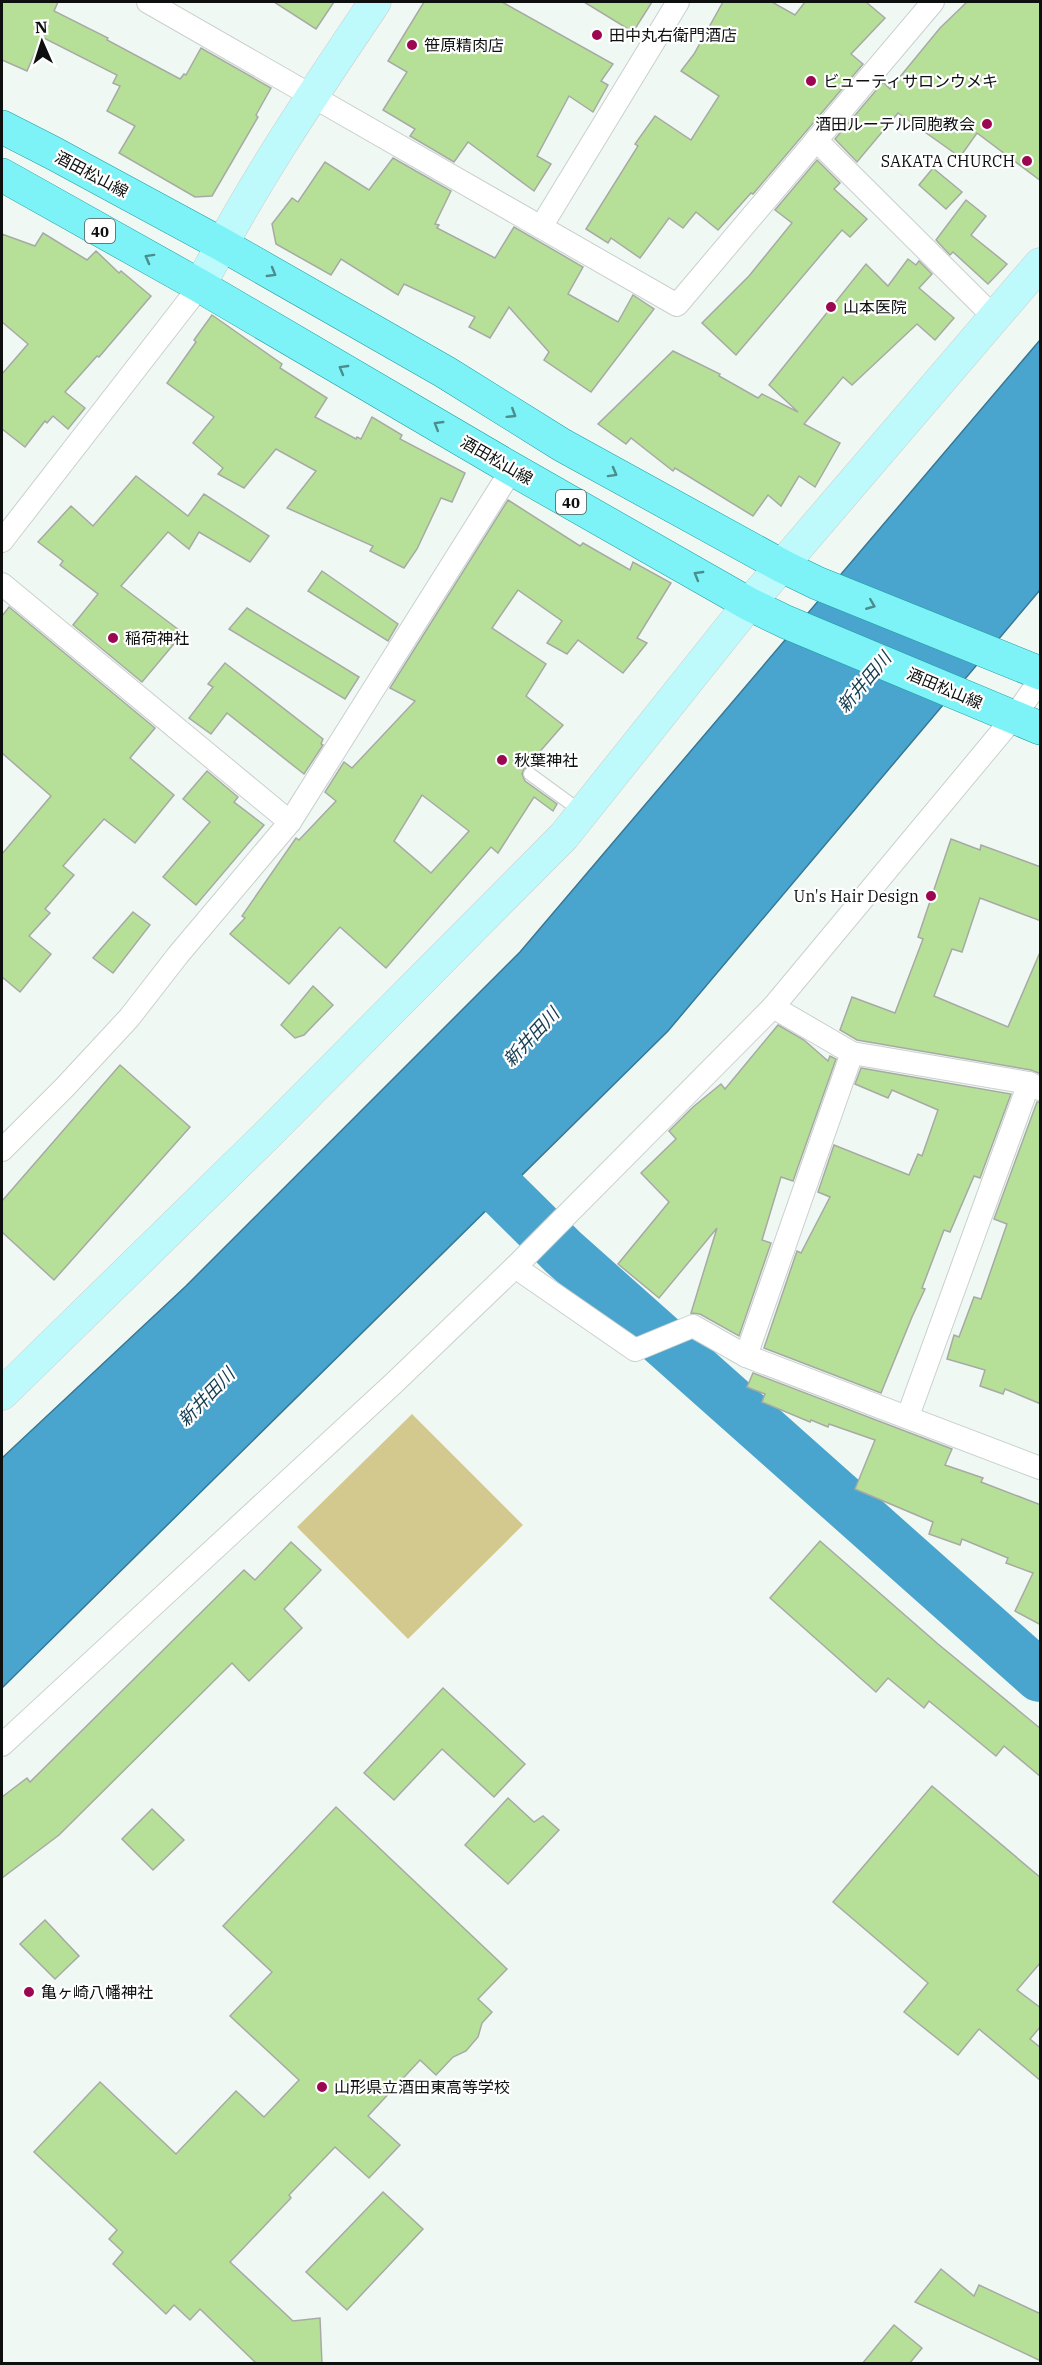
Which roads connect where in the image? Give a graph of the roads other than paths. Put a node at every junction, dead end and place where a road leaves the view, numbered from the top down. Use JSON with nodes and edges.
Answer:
{"nodes":[{"id":1,"x":148,"y":2,"type":"edge"},
{"id":2,"x":375,"y":2,"type":"edge"},
{"id":3,"x":678,"y":2,"type":"edge"},
{"id":4,"x":933,"y":2,"type":"edge"},
{"id":5,"x":312,"y":96,"type":"junction"},
{"id":6,"x":2,"y":128,"type":"edge"},
{"id":7,"x":816,"y":140,"type":"junction"},
{"id":8,"x":2,"y":175,"type":"edge"},
{"id":9,"x":541,"y":227,"type":"junction"},
{"id":10,"x":221,"y":244,"type":"junction"},
{"id":11,"x":1041,"y":264,"type":"edge"},
{"id":12,"x":200,"y":286,"type":"junction"},
{"id":13,"x":995,"y":318,"type":"junction"},
{"id":14,"x":512,"y":469,"type":"junction"},
{"id":15,"x":8,"y":521,"type":"edge"},
{"id":16,"x":2,"y":541,"type":"edge"},
{"id":17,"x":782,"y":566,"type":"junction"},
{"id":18,"x":2,"y":584,"type":"edge"},
{"id":19,"x":749,"y":604,"type":"junction"},
{"id":20,"x":1041,"y":673,"type":"edge"},
{"id":21,"x":1041,"y":680,"type":"edge"},
{"id":22,"x":1027,"y":722,"type":"edge"},
{"id":23,"x":530,"y":774,"type":"dead end"},
{"id":24,"x":582,"y":812,"type":"junction"},
{"id":25,"x":290,"y":822,"type":"junction"},
{"id":26,"x":773,"y":1007,"type":"junction"},
{"id":27,"x":852,"y":1053,"type":"junction"},
{"id":28,"x":1035,"y":1086,"type":"edge"},
{"id":29,"x":2,"y":1150,"type":"edge"},
{"id":30,"x":516,"y":1267,"type":"junction"},
{"id":31,"x":746,"y":1356,"type":"junction"},
{"id":32,"x":2,"y":1394,"type":"edge"},
{"id":33,"x":908,"y":1416,"type":"junction"},
{"id":34,"x":1041,"y":1468,"type":"edge"},
{"id":35,"x":2,"y":1745,"type":"edge"}],
"edges":[{"from":1,"to":5,"type":"street"},
{"from":2,"to":5,"type":"street"},
{"from":3,"to":9,"type":"street"},
{"from":4,"to":7,"type":"street"},
{"from":5,"to":9,"type":"street"},
{"from":5,"to":10,"type":"street"},
{"from":6,"to":10,"type":"main road","name":"酒田松山線"},
{"from":7,"to":9,"type":"street"},
{"from":7,"to":13,"type":"street"},
{"from":12,"to":8,"type":"main road","name":"酒田松山線","number":"40","one_way":true},
{"from":10,"to":12,"type":"street"},
{"from":10,"to":17,"type":"main road","name":"酒田松山線","one_way":true},
{"from":11,"to":13,"type":"street"},
{"from":14,"to":12,"type":"main road","name":"酒田松山線","number":"40","one_way":true},
{"from":12,"to":15,"type":"street"},
{"from":13,"to":17,"type":"street"},
{"from":19,"to":14,"type":"main road","name":"酒田松山線","number":"40","one_way":true},
{"from":14,"to":25,"type":"street"},
{"from":15,"to":16,"type":"street"},
{"from":17,"to":19,"type":"street"},
{"from":17,"to":20,"type":"main road","name":"酒田松山線","one_way":true},
{"from":18,"to":25,"type":"street"},
{"from":19,"to":22,"type":"main road","name":"酒田松山線","number":"40"},
{"from":19,"to":24,"type":"street"},
{"from":21,"to":22,"type":"street"},
{"from":22,"to":26,"type":"street"},
{"from":23,"to":24,"type":"lane"},
{"from":24,"to":32,"type":"street"},
{"from":25,"to":29,"type":"street"},
{"from":26,"to":27,"type":"street"},
{"from":26,"to":30,"type":"street"},
{"from":27,"to":28,"type":"street"},
{"from":27,"to":31,"type":"street"},
{"from":28,"to":33,"type":"street"},
{"from":30,"to":31,"type":"street"},
{"from":30,"to":35,"type":"street"},
{"from":31,"to":33,"type":"street"},
{"from":33,"to":34,"type":"street"}]}
